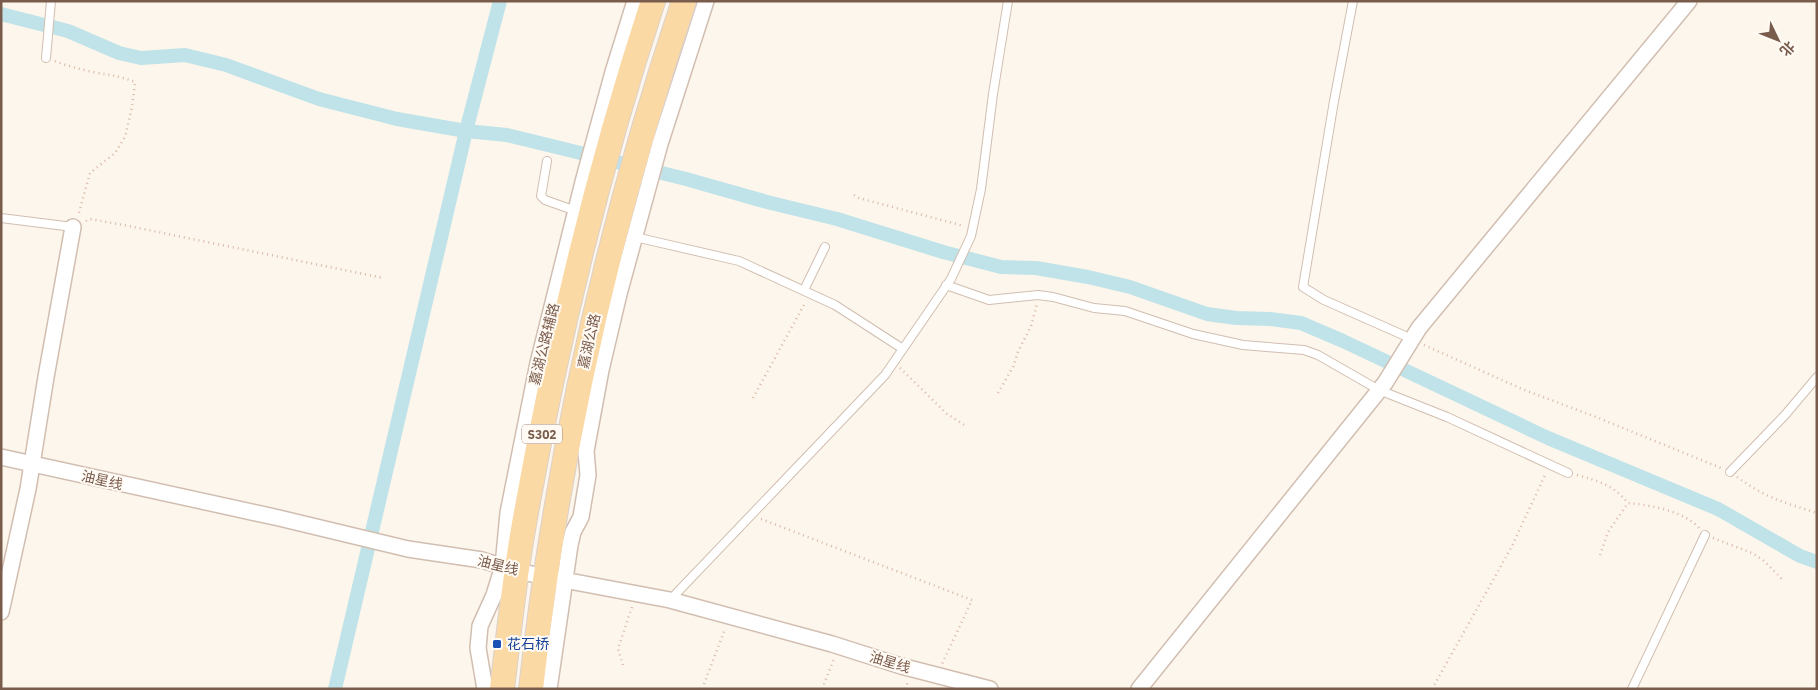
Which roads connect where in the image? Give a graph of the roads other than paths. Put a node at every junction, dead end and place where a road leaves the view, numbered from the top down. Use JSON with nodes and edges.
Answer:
{"nodes":[{"id":1,"x":51,"y":1,"type":"edge"},
{"id":2,"x":634,"y":1,"type":"edge"},
{"id":3,"x":653,"y":1,"type":"edge"},
{"id":4,"x":684,"y":1,"type":"edge"},
{"id":5,"x":706,"y":1,"type":"edge"},
{"id":6,"x":1008,"y":1,"type":"edge"},
{"id":7,"x":1353,"y":1,"type":"edge"},
{"id":8,"x":1689,"y":1,"type":"edge"},
{"id":9,"x":46,"y":58,"type":"road end"},
{"id":10,"x":605,"y":132,"type":"junction"},
{"id":11,"x":650,"y":143,"type":"junction"},
{"id":12,"x":547,"y":161,"type":"dead end"},
{"id":13,"x":591,"y":180,"type":"junction"},
{"id":14,"x":637,"y":189,"type":"junction"},
{"id":15,"x":576,"y":211,"type":"junction"},
{"id":16,"x":1,"y":218,"type":"edge"},
{"id":17,"x":73,"y":228,"type":"joint"},
{"id":18,"x":635,"y":237,"type":"junction"},
{"id":19,"x":825,"y":248,"type":"dead end"},
{"id":20,"x":949,"y":282,"type":"junction"},
{"id":21,"x":807,"y":292,"type":"junction"},
{"id":22,"x":1409,"y":344,"type":"junction"},
{"id":23,"x":903,"y":349,"type":"junction"},
{"id":24,"x":1817,"y":377,"type":"edge"},
{"id":25,"x":1382,"y":387,"type":"junction"},
{"id":26,"x":1,"y":457,"type":"edge"},
{"id":27,"x":32,"y":464,"type":"junction"},
{"id":28,"x":1730,"y":472,"type":"road end"},
{"id":29,"x":1568,"y":473,"type":"road end"},
{"id":30,"x":1705,"y":535,"type":"road end"},
{"id":31,"x":509,"y":568,"type":"junction"},
{"id":32,"x":555,"y":578,"type":"junction"},
{"id":33,"x":670,"y":600,"type":"junction"},
{"id":34,"x":1,"y":612,"type":"edge"},
{"id":35,"x":486,"y":689,"type":"edge"},
{"id":36,"x":502,"y":689,"type":"edge"},
{"id":37,"x":531,"y":689,"type":"edge"},
{"id":38,"x":549,"y":689,"type":"edge"},
{"id":39,"x":990,"y":689,"type":"edge"},
{"id":40,"x":1139,"y":689,"type":"edge"},
{"id":41,"x":1632,"y":689,"type":"edge"}],
"edges":[{"from":1,"to":9,"type":"lane"},
{"from":2,"to":10,"type":"street"},
{"from":3,"to":10,"type":"main road","name":"嘉湖公路","number":"S302"},
{"from":4,"to":11,"type":"main road","name":"嘉湖公路","number":"S302"},
{"from":5,"to":11,"type":"street"},
{"from":6,"to":20,"type":"lane"},
{"from":7,"to":22,"type":"lane"},
{"from":8,"to":22,"type":"street"},
{"from":10,"to":13,"type":"main road","name":"嘉湖公路","number":"S302"},
{"from":11,"to":14,"type":"main road","name":"嘉湖公路","number":"S302"},
{"from":12,"to":15,"type":"lane"},
{"from":13,"to":15,"type":"street","name":"嘉湖公路辅路"},
{"from":13,"to":31,"type":"main road","name":"嘉湖公路","number":"S302"},
{"from":14,"to":18,"type":"street"},
{"from":14,"to":32,"type":"main road","name":"嘉湖公路","number":"S302"},
{"from":15,"to":31,"type":"street","name":"嘉湖公路辅路"},
{"from":16,"to":17,"type":"lane"},
{"from":17,"to":27,"type":"street"},
{"from":18,"to":21,"type":"lane"},
{"from":18,"to":32,"type":"street"},
{"from":19,"to":21,"type":"lane"},
{"from":20,"to":23,"type":"lane"},
{"from":20,"to":25,"type":"lane"},
{"from":21,"to":23,"type":"lane"},
{"from":22,"to":25,"type":"street"},
{"from":23,"to":33,"type":"lane"},
{"from":24,"to":28,"type":"lane"},
{"from":25,"to":29,"type":"lane"},
{"from":25,"to":40,"type":"street"},
{"from":26,"to":27,"type":"street","name":"油星线"},
{"from":27,"to":31,"type":"street","name":"油星线"},
{"from":27,"to":34,"type":"street"},
{"from":30,"to":41,"type":"lane"},
{"from":31,"to":32,"type":"street","name":"油星线"},
{"from":31,"to":35,"type":"street","name":"嘉湖公路辅路"},
{"from":31,"to":36,"type":"main road","name":"嘉湖公路","number":"S302"},
{"from":32,"to":33,"type":"street","name":"油星线"},
{"from":32,"to":37,"type":"main road","name":"嘉湖公路","number":"S302"},
{"from":32,"to":38,"type":"street"},
{"from":33,"to":39,"type":"street","name":"油星线"}]}
